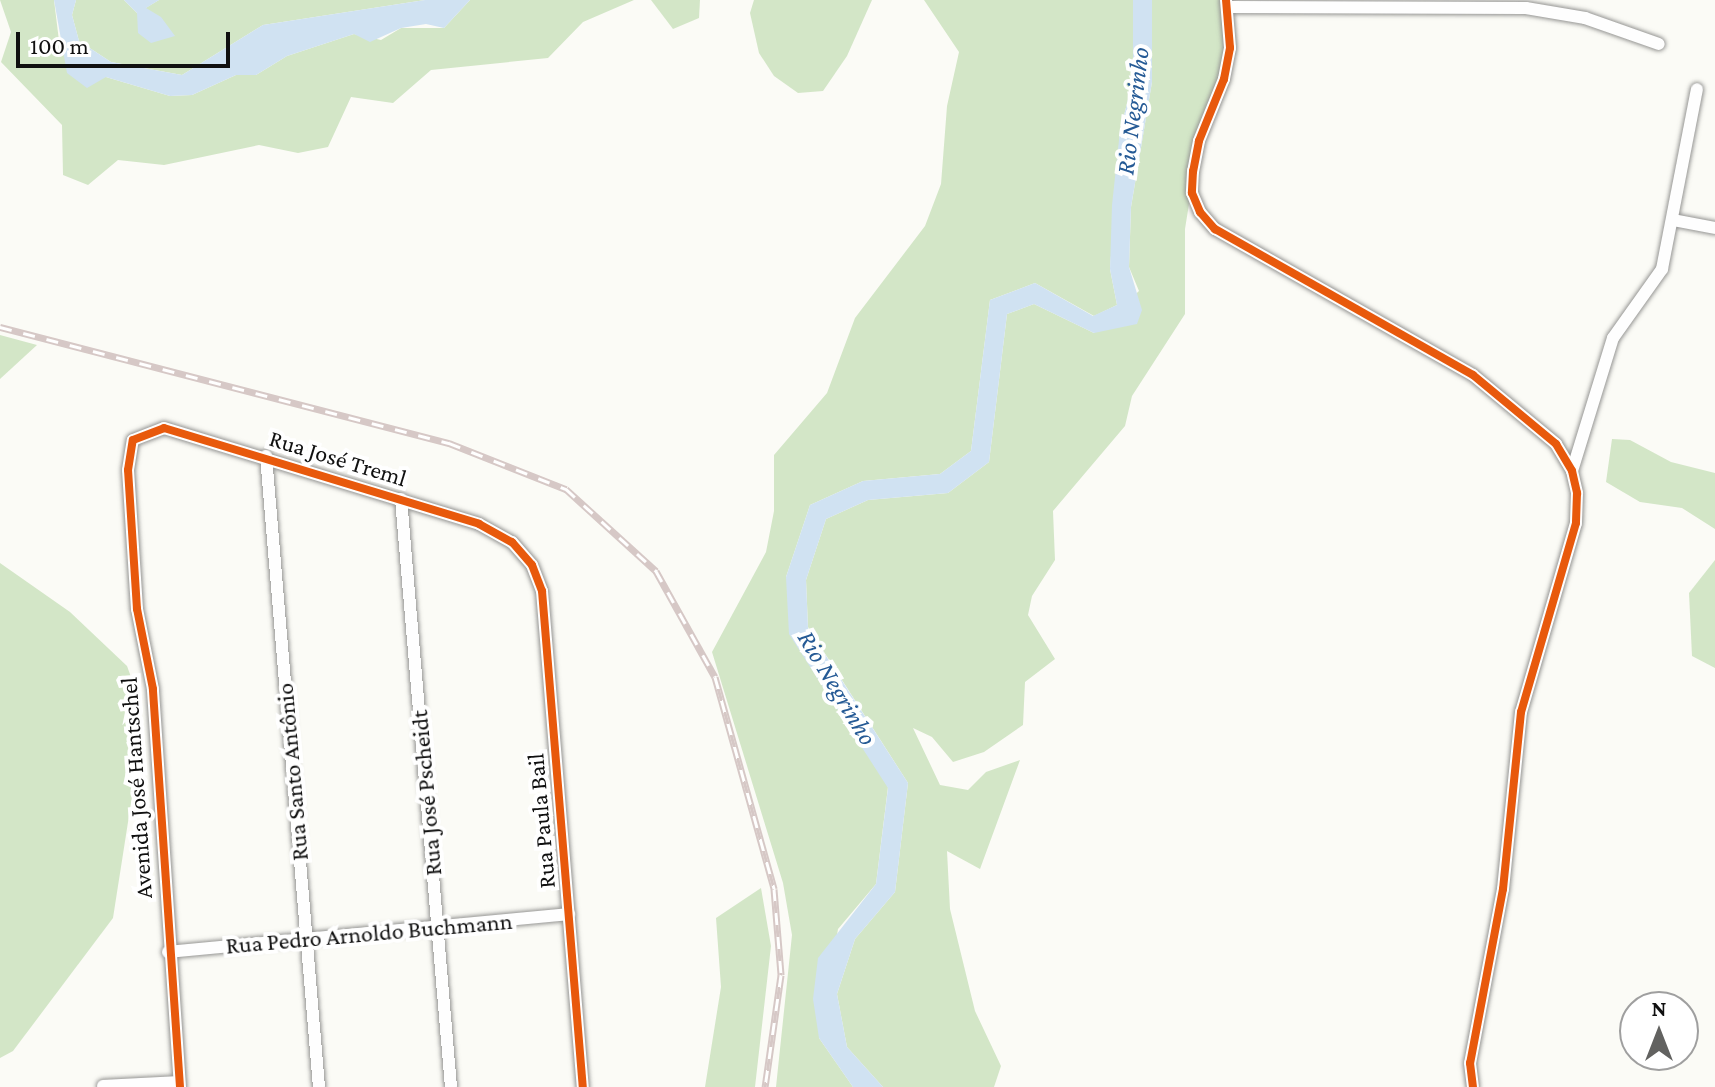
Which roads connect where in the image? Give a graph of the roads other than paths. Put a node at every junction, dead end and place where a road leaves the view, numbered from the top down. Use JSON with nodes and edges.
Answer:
{"nodes":[{"id":1,"x":1227,"y":4,"type":"edge"},
{"id":2,"x":1526,"y":4,"type":"edge"},
{"id":3,"x":1659,"y":44,"type":"dead end"},
{"id":4,"x":1697,"y":89,"type":"dead end"},
{"id":5,"x":1673,"y":220,"type":"junction"},
{"id":6,"x":1715,"y":228,"type":"edge"},
{"id":7,"x":133,"y":440,"type":"joint"},
{"id":8,"x":266,"y":456,"type":"junction"},
{"id":9,"x":1572,"y":471,"type":"junction"},
{"id":10,"x":401,"y":499,"type":"junction"},
{"id":11,"x":525,"y":555,"type":"joint"},
{"id":12,"x":569,"y":914,"type":"junction"},
{"id":13,"x":437,"y":926,"type":"junction"},
{"id":14,"x":307,"y":939,"type":"junction"},
{"id":15,"x":168,"y":952,"type":"junction"},
{"id":16,"x":179,"y":1084,"type":"edge"},
{"id":17,"x":103,"y":1086,"type":"edge"},
{"id":18,"x":319,"y":1087,"type":"edge"},
{"id":19,"x":451,"y":1087,"type":"edge"},
{"id":20,"x":583,"y":1087,"type":"edge"},
{"id":21,"x":1473,"y":1087,"type":"edge"}],
"edges":[{"from":1,"to":2,"type":"street"},
{"from":1,"to":9,"type":"street"},
{"from":2,"to":3,"type":"street"},
{"from":4,"to":5,"type":"street"},
{"from":5,"to":6,"type":"street"},
{"from":5,"to":9,"type":"street"},
{"from":7,"to":8,"type":"street","name":"Rua José Treml"},
{"from":7,"to":15,"type":"street","name":"Avenida José Hantschel"},
{"from":8,"to":10,"type":"street","name":"Rua José Treml"},
{"from":8,"to":14,"type":"street","name":"Rua Santo Antônio"},
{"from":9,"to":21,"type":"street"},
{"from":10,"to":11,"type":"street","name":"Rua José Treml"},
{"from":10,"to":13,"type":"street","name":"Rua José Pscheidt"},
{"from":11,"to":12,"type":"street","name":"Rua Paula Bail"},
{"from":12,"to":13,"type":"street","name":"Rua Pedro Arnoldo Buchmann"},
{"from":12,"to":20,"type":"street","name":"Rua Paula Bail"},
{"from":13,"to":14,"type":"street","name":"Rua Pedro Arnoldo Buchmann"},
{"from":13,"to":19,"type":"street","name":"Rua José Pscheidt"},
{"from":14,"to":15,"type":"street","name":"Rua Pedro Arnoldo Buchmann"},
{"from":14,"to":18,"type":"street","name":"Rua Santo Antônio"},
{"from":15,"to":16,"type":"street","name":"Avenida José Hantschel"},
{"from":16,"to":17,"type":"street"}]}
